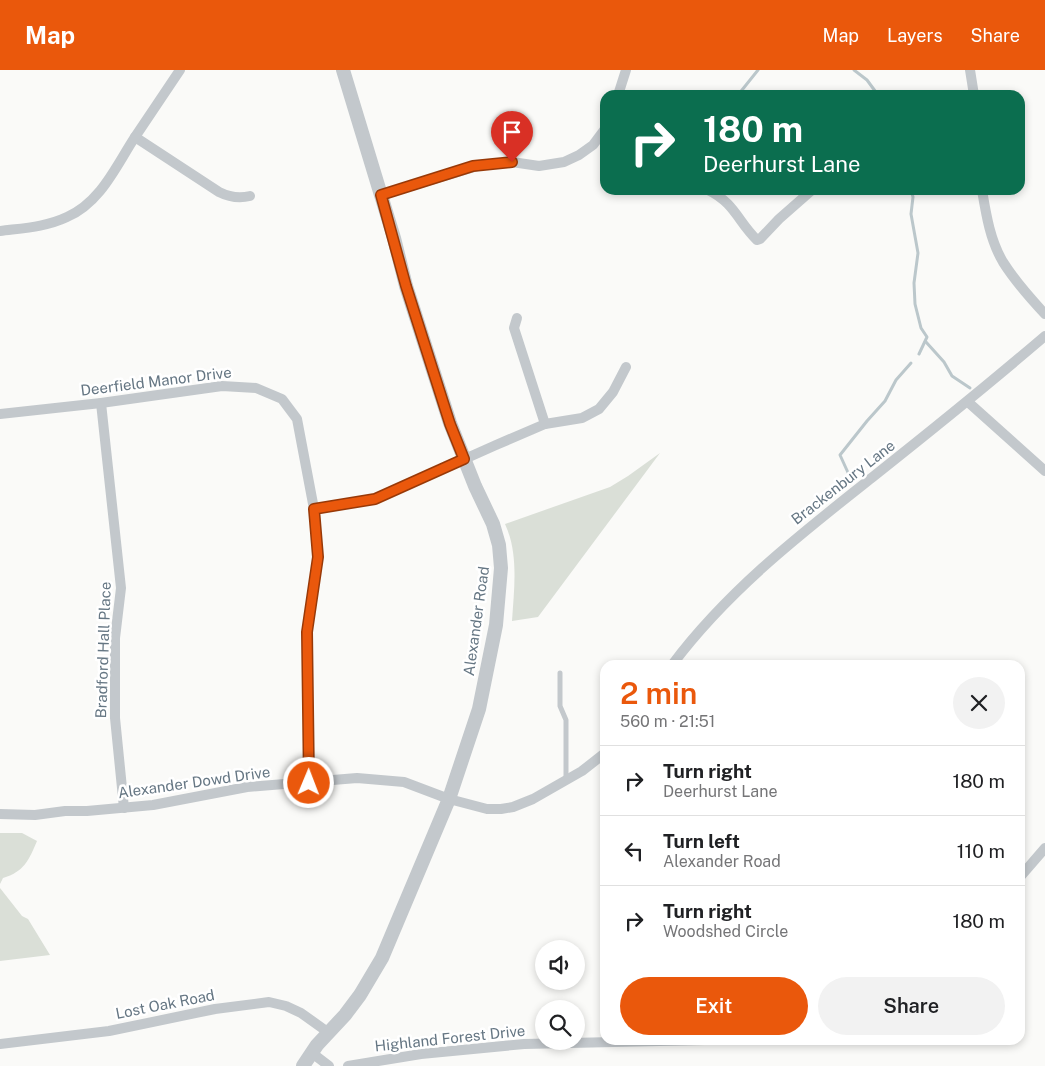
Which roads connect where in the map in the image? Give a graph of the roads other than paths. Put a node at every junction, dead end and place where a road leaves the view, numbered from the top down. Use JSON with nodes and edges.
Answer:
{"nodes":[{"id":1,"x":180,"y":70,"type":"edge"},
{"id":2,"x":343,"y":70,"type":"edge"},
{"id":3,"x":626,"y":70,"type":"edge"},
{"id":4,"x":970,"y":70,"type":"edge"},
{"id":5,"x":620,"y":90,"type":"edge"},
{"id":6,"x":973,"y":90,"type":"edge"},
{"id":7,"x":135,"y":137,"type":"junction"},
{"id":8,"x":600,"y":138,"type":"edge"},
{"id":9,"x":381,"y":195,"type":"junction"},
{"id":10,"x":716,"y":195,"type":"edge"},
{"id":11,"x":806,"y":195,"type":"edge"},
{"id":12,"x":983,"y":195,"type":"edge"},
{"id":13,"x":250,"y":196,"type":"dead end"},
{"id":14,"x":0,"y":231,"type":"edge"},
{"id":15,"x":1045,"y":314,"type":"edge"},
{"id":16,"x":517,"y":318,"type":"dead end"},
{"id":17,"x":1045,"y":336,"type":"edge"},
{"id":18,"x":626,"y":367,"type":"dead end"},
{"id":19,"x":968,"y":402,"type":"junction"},
{"id":20,"x":101,"y":403,"type":"junction"},
{"id":21,"x":0,"y":414,"type":"edge"},
{"id":22,"x":545,"y":424,"type":"junction"},
{"id":23,"x":464,"y":459,"type":"junction"},
{"id":24,"x":1045,"y":471,"type":"edge"},
{"id":25,"x":314,"y":509,"type":"junction"},
{"id":26,"x":676,"y":660,"type":"edge"},
{"id":27,"x":560,"y":673,"type":"dead end"},
{"id":28,"x":600,"y":756,"type":"edge"},
{"id":29,"x":566,"y":780,"type":"junction"},
{"id":30,"x":309,"y":783,"type":"junction"},
{"id":31,"x":449,"y":799,"type":"junction"},
{"id":32,"x":124,"y":808,"type":"junction"},
{"id":33,"x":0,"y":814,"type":"edge"},
{"id":34,"x":1045,"y":848,"type":"edge"},
{"id":35,"x":1025,"y":871,"type":"edge"},
{"id":36,"x":329,"y":1033,"type":"junction"},
{"id":37,"x":600,"y":1042,"type":"edge"},
{"id":38,"x":0,"y":1044,"type":"edge"},
{"id":39,"x":312,"y":1053,"type":"junction"},
{"id":40,"x":303,"y":1066,"type":"edge"},
{"id":41,"x":329,"y":1066,"type":"edge"},
{"id":42,"x":348,"y":1066,"type":"edge"}],
"edges":[{"from":1,"to":7,"type":"street"},
{"from":2,"to":9,"type":"street","name":"Alexander Road"},
{"from":3,"to":5,"type":"street"},
{"from":4,"to":6,"type":"street"},
{"from":7,"to":13,"type":"street"},
{"from":7,"to":14,"type":"street"},
{"from":8,"to":9,"type":"street"},
{"from":9,"to":23,"type":"street","name":"Alexander Road"},
{"from":10,"to":11,"type":"street"},
{"from":12,"to":15,"type":"street"},
{"from":16,"to":22,"type":"street"},
{"from":17,"to":19,"type":"street","name":"Brackenbury Lane"},
{"from":18,"to":22,"type":"street"},
{"from":19,"to":24,"type":"street"},
{"from":19,"to":26,"type":"street","name":"Brackenbury Lane"},
{"from":20,"to":21,"type":"street","name":"Deerfield Manor Drive"},
{"from":20,"to":25,"type":"street","name":"Deerfield Manor Drive"},
{"from":20,"to":32,"type":"street","name":"Bradford Hall Place"},
{"from":22,"to":23,"type":"street"},
{"from":23,"to":25,"type":"street"},
{"from":23,"to":31,"type":"street","name":"Alexander Road"},
{"from":25,"to":30,"type":"street","name":"Deerfield Manor Drive"},
{"from":27,"to":29,"type":"lane"},
{"from":28,"to":29,"type":"street"},
{"from":29,"to":31,"type":"street"},
{"from":30,"to":31,"type":"street","name":"Alexander Dowd Drive"},
{"from":30,"to":32,"type":"street","name":"Alexander Dowd Drive"},
{"from":31,"to":36,"type":"street","name":"Alexander Road"},
{"from":32,"to":33,"type":"street","name":"Alexander Dowd Drive"},
{"from":34,"to":35,"type":"street"},
{"from":36,"to":38,"type":"street","name":"Lost Oak Road"},
{"from":36,"to":39,"type":"street","name":"Alexander Road"},
{"from":37,"to":42,"type":"street","name":"Highland Forest Drive"},
{"from":39,"to":40,"type":"street","name":"Alexander Road"},
{"from":39,"to":41,"type":"street"}]}
